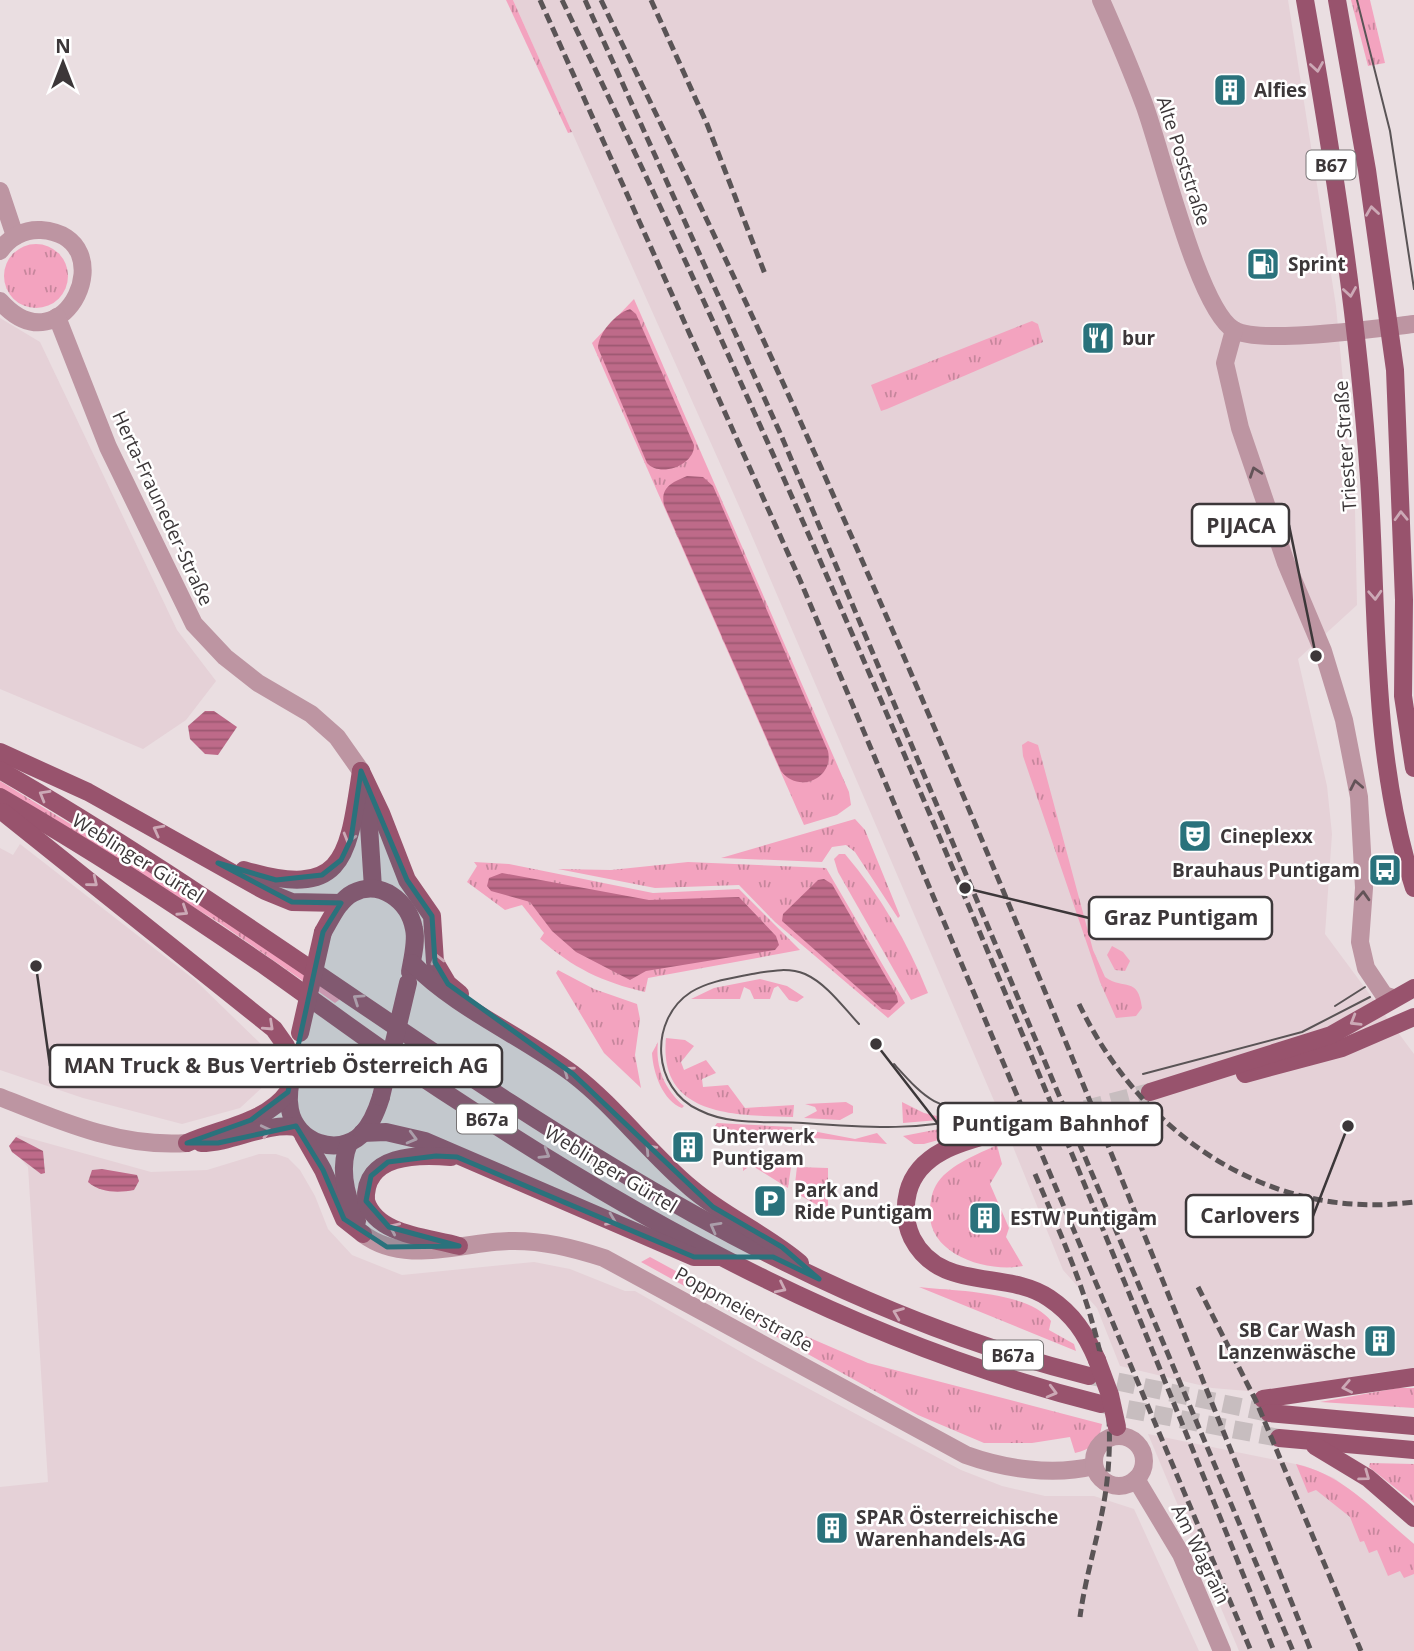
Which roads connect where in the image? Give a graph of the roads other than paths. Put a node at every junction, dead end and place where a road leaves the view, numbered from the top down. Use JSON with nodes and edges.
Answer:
{"nodes":[{"id":1,"x":1101,"y":0,"type":"edge"},
{"id":2,"x":1305,"y":0,"type":"edge"},
{"id":3,"x":1337,"y":0,"type":"edge"},
{"id":4,"x":0,"y":191,"type":"edge"},
{"id":5,"x":15,"y":236,"type":"junction"},
{"id":6,"x":0,"y":251,"type":"edge"},
{"id":7,"x":0,"y":301,"type":"edge"},
{"id":8,"x":57,"y":317,"type":"junction"},
{"id":9,"x":1414,"y":324,"type":"edge"},
{"id":10,"x":1388,"y":327,"type":"junction"},
{"id":11,"x":1234,"y":330,"type":"junction"},
{"id":12,"x":1356,"y":330,"type":"junction"},
{"id":13,"x":0,"y":752,"type":"edge"},
{"id":14,"x":1414,"y":768,"type":"edge"},
{"id":15,"x":0,"y":770,"type":"edge"},
{"id":16,"x":361,"y":771,"type":"junction"},
{"id":17,"x":0,"y":797,"type":"edge"},
{"id":18,"x":0,"y":810,"type":"edge"},
{"id":19,"x":218,"y":863,"type":"junction"},
{"id":20,"x":373,"y":888,"type":"junction"},
{"id":21,"x":1414,"y":888,"type":"edge"},
{"id":22,"x":341,"y":903,"type":"junction"},
{"id":23,"x":412,"y":963,"type":"junction"},
{"id":24,"x":1414,"y":988,"type":"edge"},
{"id":25,"x":1393,"y":998,"type":"junction"},
{"id":26,"x":478,"y":1011,"type":"junction"},
{"id":27,"x":1414,"y":1017,"type":"edge"},
{"id":28,"x":294,"y":1068,"type":"junction"},
{"id":29,"x":1187,"y":1083,"type":"junction"},
{"id":30,"x":288,"y":1092,"type":"junction"},
{"id":31,"x":1150,"y":1092,"type":"tunnel mouth"},
{"id":32,"x":0,"y":1097,"type":"edge"},
{"id":33,"x":1007,"y":1130,"type":"tunnel mouth"},
{"id":34,"x":300,"y":1131,"type":"junction"},
{"id":35,"x":356,"y":1138,"type":"junction"},
{"id":36,"x":187,"y":1143,"type":"junction"},
{"id":37,"x":457,"y":1157,"type":"junction"},
{"id":38,"x":363,"y":1234,"type":"junction"},
{"id":39,"x":459,"y":1246,"type":"junction"},
{"id":40,"x":720,"y":1257,"type":"junction"},
{"id":41,"x":820,"y":1279,"type":"junction"},
{"id":42,"x":1093,"y":1368,"type":"junction"},
{"id":43,"x":1414,"y":1377,"type":"edge"},
{"id":44,"x":1101,"y":1404,"type":"tunnel mouth"},
{"id":45,"x":1414,"y":1426,"type":"edge"},
{"id":46,"x":1117,"y":1432,"type":"junction"},
{"id":47,"x":1279,"y":1438,"type":"tunnel mouth"},
{"id":48,"x":1309,"y":1442,"type":"junction"},
{"id":49,"x":1414,"y":1450,"type":"edge"},
{"id":50,"x":1094,"y":1466,"type":"junction"},
{"id":51,"x":1136,"y":1479,"type":"junction"},
{"id":52,"x":1414,"y":1518,"type":"edge"},
{"id":53,"x":1222,"y":1651,"type":"edge"}],
"edges":[{"from":1,"to":11,"type":"street","name":"Alte Poststraße"},
{"from":2,"to":12,"type":"main road","name":"Triester Straße","number":"B67","one_way":true},
{"from":10,"to":3,"type":"main road","number":"B67","one_way":true},
{"from":4,"to":5,"type":"street"},
{"from":5,"to":6,"type":"street"},
{"from":5,"to":8,"type":"street"},
{"from":7,"to":8,"type":"street"},
{"from":8,"to":16,"type":"street","name":"Herta-Frauneder-Straße"},
{"from":9,"to":10,"type":"street"},
{"from":10,"to":12,"type":"street"},
{"from":14,"to":10,"type":"main road","number":"B67","one_way":true},
{"from":11,"to":12,"type":"street"},
{"from":25,"to":11,"type":"street","one_way":true},
{"from":12,"to":21,"type":"main road","name":"Triester Straße","number":"B67","one_way":true},
{"from":19,"to":13,"type":"main road","one_way":true},
{"from":41,"to":15,"type":"main road","name":"Weblinger Gürtel","number":"B67a","one_way":true},
{"from":16,"to":19,"type":"main road","one_way":true},
{"from":16,"to":20,"type":"main road"},
{"from":26,"to":16,"type":"main road","one_way":true},
{"from":17,"to":40,"type":"main road","name":"Weblinger Gürtel","number":"B67a","one_way":true},
{"from":18,"to":28,"type":"main road","one_way":true},
{"from":19,"to":22,"type":"main road"},
{"from":20,"to":22,"type":"main road"},
{"from":20,"to":23,"type":"main road"},
{"from":22,"to":28,"type":"main road","bridge":true},
{"from":23,"to":26,"type":"main road"},
{"from":23,"to":35,"type":"main road","bridge":true},
{"from":24,"to":25,"type":"main road"},
{"from":25,"to":29,"type":"main road","one_way":true},
{"from":41,"to":26,"type":"main road","one_way":true},
{"from":27,"to":29,"type":"main road"},
{"from":28,"to":30,"type":"main road"},
{"from":29,"to":31,"type":"main road"},
{"from":30,"to":34,"type":"main road"},
{"from":30,"to":36,"type":"main road"},
{"from":32,"to":36,"type":"street"},
{"from":33,"to":42,"type":"main road"},
{"from":34,"to":35,"type":"main road"},
{"from":36,"to":34,"type":"main road","one_way":true},
{"from":34,"to":38,"type":"main road"},
{"from":35,"to":37,"type":"main road","one_way":true},
{"from":35,"to":38,"type":"main road"},
{"from":39,"to":37,"type":"main road","one_way":true},
{"from":37,"to":40,"type":"main road","one_way":true},
{"from":38,"to":39,"type":"street","name":"Poppmeierstraße"},
{"from":39,"to":50,"type":"street","name":"Poppmeierstraße"},
{"from":40,"to":44,"type":"main road","name":"Weblinger Gürtel","number":"B67a","one_way":true},
{"from":42,"to":41,"type":"main road","name":"Weblinger Gürtel","number":"B67a","one_way":true},
{"from":42,"to":46,"type":"main road","bridge":true},
{"from":43,"to":45,"type":"main road","one_way":true},
{"from":46,"to":50,"type":"street"},
{"from":46,"to":51,"type":"street"},
{"from":47,"to":48,"type":"main road"},
{"from":48,"to":49,"type":"main road"},
{"from":48,"to":52,"type":"main road","one_way":true},
{"from":50,"to":51,"type":"street"},
{"from":51,"to":53,"type":"street","name":"Am Wagrain"}]}
